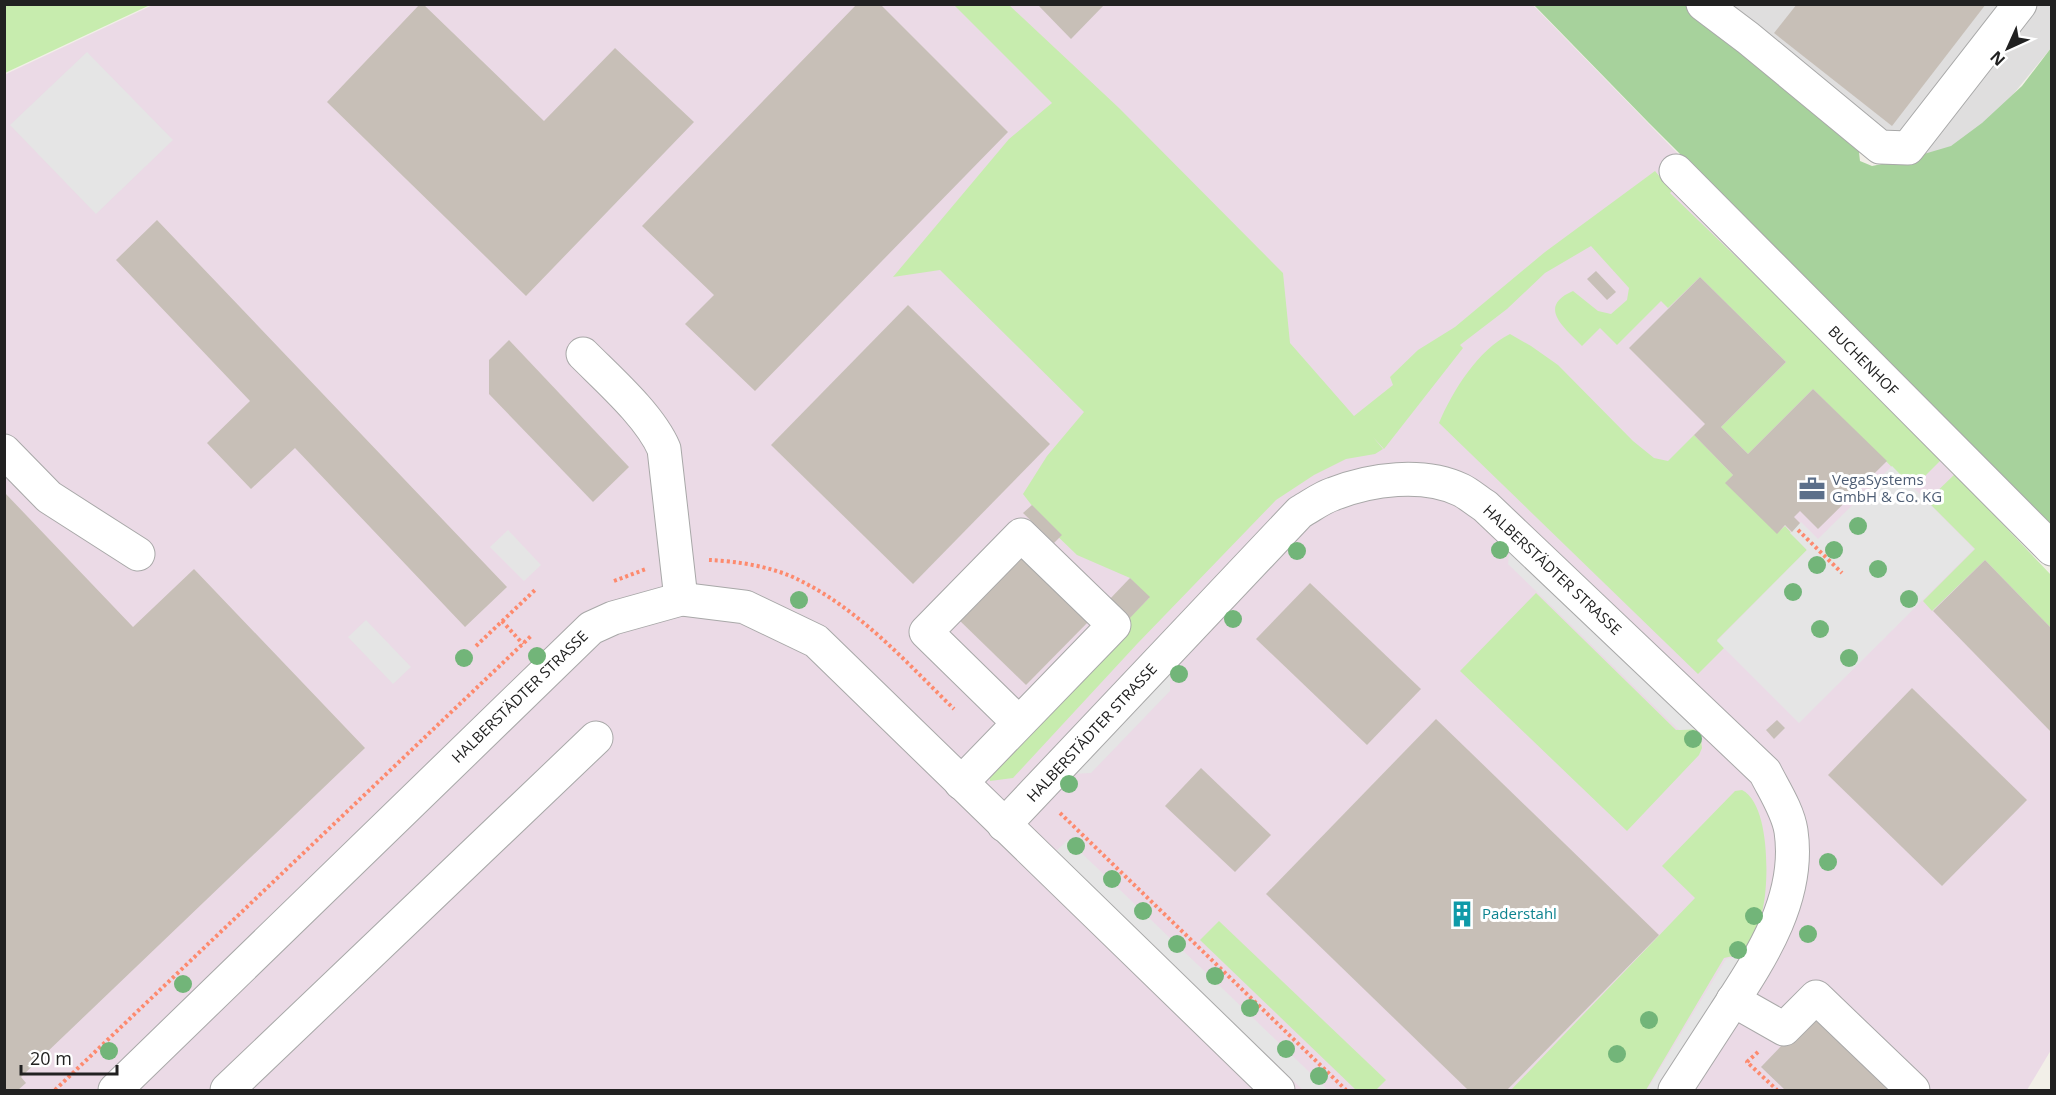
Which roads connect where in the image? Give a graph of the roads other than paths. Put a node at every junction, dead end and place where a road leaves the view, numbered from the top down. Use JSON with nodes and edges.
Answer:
{"nodes":[{"id":1,"x":1703,"y":4,"type":"edge"},
{"id":2,"x":2020,"y":4,"type":"edge"},
{"id":3,"x":1676,"y":171,"type":"dead end"},
{"id":4,"x":583,"y":354,"type":"dead end"},
{"id":5,"x":4,"y":451,"type":"edge"},
{"id":6,"x":2052,"y":549,"type":"edge"},
{"id":7,"x":138,"y":554,"type":"dead end"},
{"id":8,"x":681,"y":599,"type":"junction"},
{"id":9,"x":1019,"y":723,"type":"junction"},
{"id":10,"x":596,"y":738,"type":"dead end"},
{"id":11,"x":961,"y":783,"type":"junction"},
{"id":12,"x":1005,"y":825,"type":"junction"},
{"id":13,"x":1733,"y":1000,"type":"junction"},
{"id":14,"x":115,"y":1090,"type":"edge"},
{"id":15,"x":227,"y":1090,"type":"edge"},
{"id":16,"x":1278,"y":1090,"type":"edge"},
{"id":17,"x":1675,"y":1090,"type":"edge"},
{"id":18,"x":1913,"y":1090,"type":"edge"}],
"edges":[{"from":1,"to":2,"type":"street"},
{"from":3,"to":6,"type":"street","name":"BUCHENHOF"},
{"from":4,"to":8,"type":"street"},
{"from":5,"to":7,"type":"street"},
{"from":8,"to":11,"type":"street","name":"HALBERSTÄDTER STRASSE"},
{"from":8,"to":14,"type":"street","name":"HALBERSTÄDTER STRASSE"},
{"from":9,"to":9,"type":"street"},
{"from":9,"to":11,"type":"street"},
{"from":10,"to":15,"type":"street"},
{"from":11,"to":12,"type":"street","name":"HALBERSTÄDTER STRASSE"},
{"from":12,"to":13,"type":"street","name":"HALBERSTÄDTER STRASSE"},
{"from":12,"to":16,"type":"street","name":"HALBERSTÄDTER STRASSE"},
{"from":13,"to":17,"type":"street","name":"HALBERSTÄDTER STRASSE"},
{"from":13,"to":18,"type":"street"}]}
